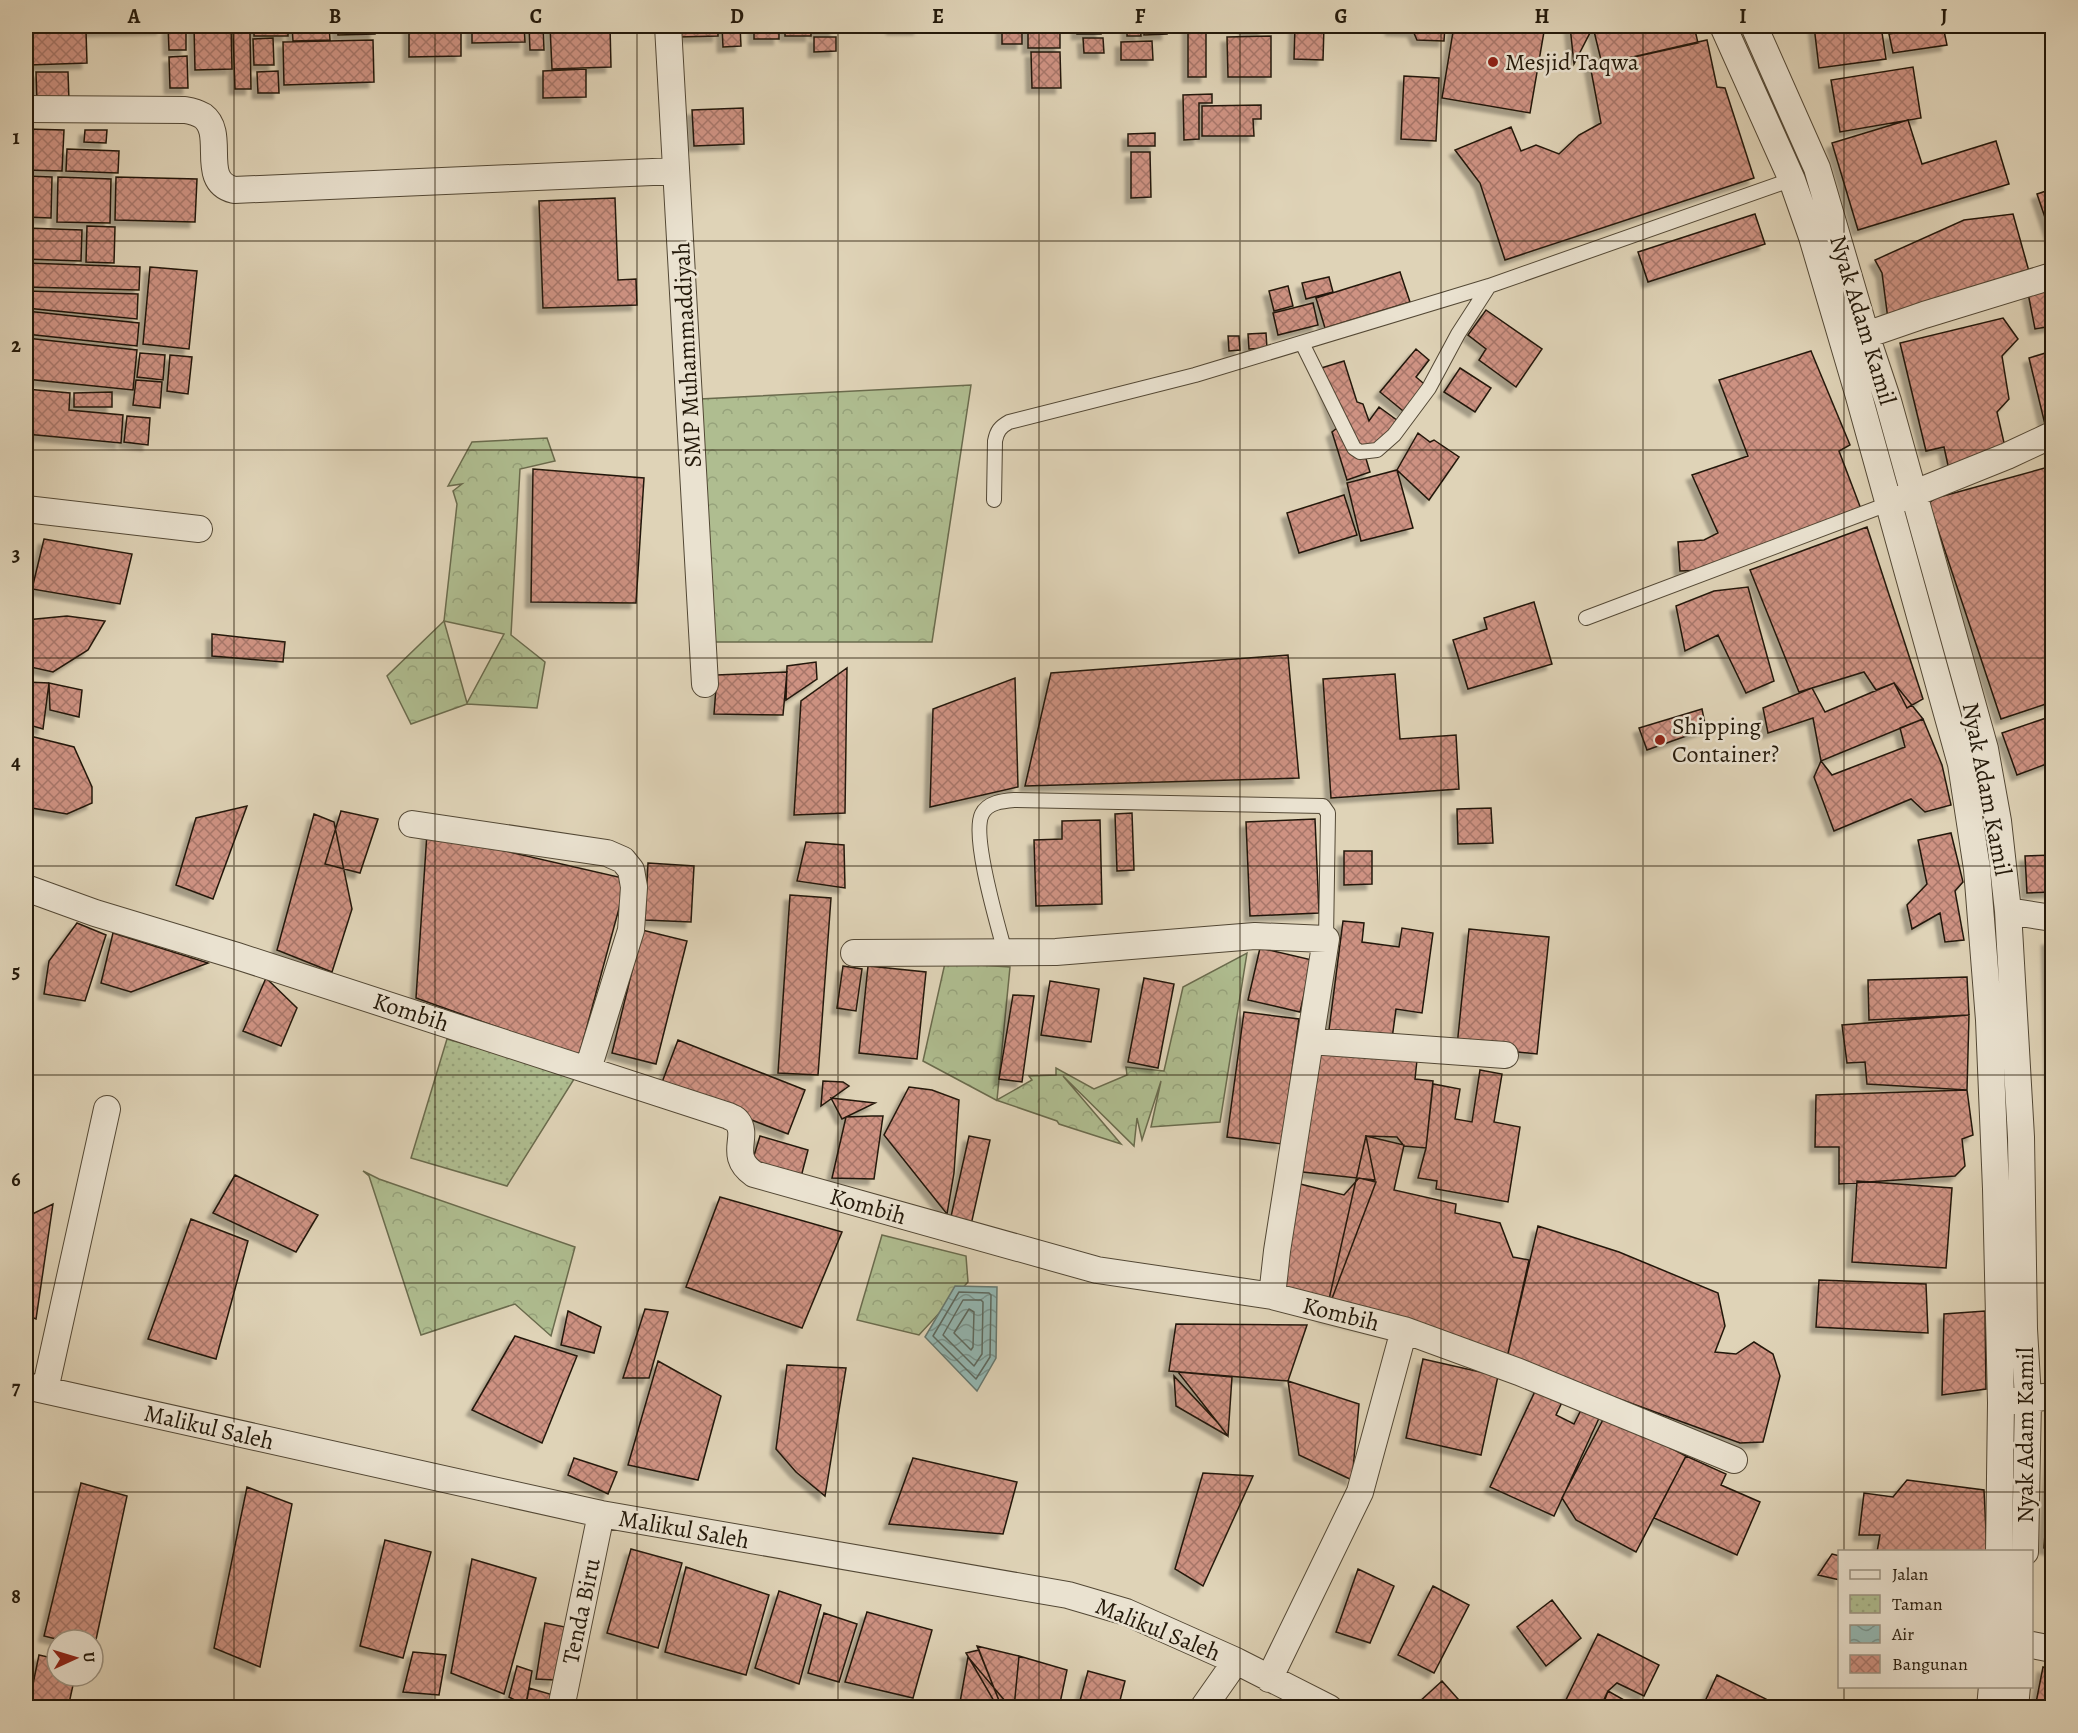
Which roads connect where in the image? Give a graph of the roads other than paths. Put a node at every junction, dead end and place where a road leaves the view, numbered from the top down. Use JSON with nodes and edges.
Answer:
{"nodes":[{"id":1,"x":668,"y":26,"type":"edge"},
{"id":2,"x":1724,"y":26,"type":"edge"},
{"id":3,"x":1754,"y":26,"type":"edge"},
{"id":4,"x":26,"y":109,"type":"edge"},
{"id":5,"x":1817,"y":168,"type":"junction"},
{"id":6,"x":676,"y":171,"type":"junction"},
{"id":7,"x":1792,"y":180,"type":"junction"},
{"id":8,"x":2052,"y":276,"type":"edge"},
{"id":9,"x":1489,"y":286,"type":"junction"},
{"id":10,"x":1866,"y":335,"type":"junction"},
{"id":11,"x":1302,"y":343,"type":"junction"},
{"id":12,"x":2052,"y":435,"type":"edge"},
{"id":13,"x":1915,"y":492,"type":"junction"},
{"id":14,"x":994,"y":500,"type":"dead end"},
{"id":15,"x":1888,"y":504,"type":"junction"},
{"id":16,"x":26,"y":509,"type":"edge"},
{"id":17,"x":199,"y":529,"type":"dead end"},
{"id":18,"x":1586,"y":618,"type":"dead end"},
{"id":19,"x":705,"y":684,"type":"dead end"},
{"id":20,"x":412,"y":824,"type":"dead end"},
{"id":21,"x":26,"y":888,"type":"edge"},
{"id":22,"x":2008,"y":911,"type":"junction"},
{"id":23,"x":2052,"y":918,"type":"edge"},
{"id":24,"x":1326,"y":939,"type":"junction"},
{"id":25,"x":1005,"y":952,"type":"junction"},
{"id":26,"x":854,"y":953,"type":"dead end"},
{"id":27,"x":1310,"y":1041,"type":"junction"},
{"id":28,"x":1505,"y":1055,"type":"dead end"},
{"id":29,"x":588,"y":1068,"type":"junction"},
{"id":30,"x":106,"y":1109,"type":"dead end"},
{"id":31,"x":1272,"y":1296,"type":"junction"},
{"id":32,"x":1404,"y":1330,"type":"junction"},
{"id":33,"x":35,"y":1388,"type":"edge"},
{"id":34,"x":2040,"y":1397,"type":"edge"},
{"id":35,"x":2001,"y":1402,"type":"junction"},
{"id":36,"x":1734,"y":1460,"type":"dead end"},
{"id":37,"x":601,"y":1514,"type":"junction"},
{"id":38,"x":1999,"y":1550,"type":"edge"},
{"id":39,"x":2025,"y":1550,"type":"edge"},
{"id":40,"x":2033,"y":1646,"type":"edge"},
{"id":41,"x":2052,"y":1650,"type":"edge"},
{"id":42,"x":1236,"y":1661,"type":"junction"},
{"id":43,"x":1269,"y":1679,"type":"junction"},
{"id":44,"x":1992,"y":1688,"type":"edge"},
{"id":45,"x":2018,"y":1688,"type":"edge"},
{"id":46,"x":561,"y":1707,"type":"edge"},
{"id":47,"x":1203,"y":1707,"type":"edge"},
{"id":48,"x":1329,"y":1707,"type":"edge"},
{"id":49,"x":1990,"y":1707,"type":"edge"},
{"id":50,"x":2015,"y":1707,"type":"edge"}],
"edges":[{"from":1,"to":6,"type":"street","name":"SMP Muhammaddiyah"},
{"from":2,"to":7,"type":"street"},
{"from":3,"to":5,"type":"street","name":"Nyak Adam Kamil"},
{"from":4,"to":6,"type":"street"},
{"from":5,"to":7,"type":"lane"},
{"from":5,"to":10,"type":"street","name":"Nyak Adam Kamil"},
{"from":6,"to":19,"type":"street","name":"SMP Muhammaddiyah"},
{"from":7,"to":9,"type":"lane"},
{"from":7,"to":15,"type":"street"},
{"from":8,"to":10,"type":"street"},
{"from":9,"to":11,"type":"lane"},
{"from":9,"to":11,"type":"lane"},
{"from":10,"to":13,"type":"street","name":"Nyak Adam Kamil"},
{"from":11,"to":14,"type":"lane"},
{"from":12,"to":13,"type":"street"},
{"from":13,"to":15,"type":"street"},
{"from":13,"to":22,"type":"street","name":"Nyak Adam Kamil"},
{"from":15,"to":18,"type":"lane"},
{"from":15,"to":35,"type":"street"},
{"from":16,"to":17,"type":"street"},
{"from":20,"to":29,"type":"street"},
{"from":21,"to":29,"type":"street","name":"Kombih"},
{"from":22,"to":23,"type":"street"},
{"from":22,"to":34,"type":"street","name":"Nyak Adam Kamil"},
{"from":24,"to":25,"type":"street"},
{"from":24,"to":25,"type":"lane"},
{"from":24,"to":27,"type":"street"},
{"from":25,"to":26,"type":"street"},
{"from":27,"to":28,"type":"street"},
{"from":27,"to":31,"type":"street"},
{"from":29,"to":31,"type":"street","name":"Kombih"},
{"from":30,"to":33,"type":"street"},
{"from":31,"to":32,"type":"street","name":"Kombih"},
{"from":32,"to":36,"type":"street"},
{"from":32,"to":43,"type":"street","name":"Kombih"},
{"from":33,"to":37,"type":"street","name":"Malikul Saleh"},
{"from":34,"to":35,"type":"street"},
{"from":34,"to":39,"type":"street","name":"Nyak Adam Kamil"},
{"from":35,"to":38,"type":"street"},
{"from":37,"to":42,"type":"street","name":"Malikul Saleh"},
{"from":37,"to":46,"type":"street","name":"Tenda Biru"},
{"from":40,"to":41,"type":"street"},
{"from":42,"to":43,"type":"street","name":"Malikul Saleh"},
{"from":42,"to":47,"type":"street"},
{"from":43,"to":48,"type":"street","name":"Malikul Saleh"},
{"from":44,"to":49,"type":"street"},
{"from":45,"to":50,"type":"street"}]}
